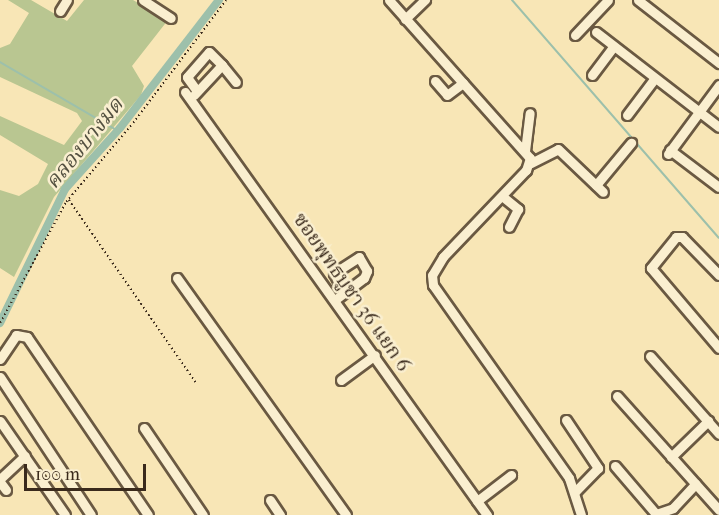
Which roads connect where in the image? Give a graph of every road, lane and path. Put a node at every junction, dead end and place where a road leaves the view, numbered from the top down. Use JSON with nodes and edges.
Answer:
{"nodes":[{"id":1,"x":68,"y":0,"type":"edge"},
{"id":2,"x":143,"y":0,"type":"edge"},
{"id":3,"x":226,"y":0,"type":"edge"},
{"id":4,"x":389,"y":0,"type":"edge"},
{"id":5,"x":425,"y":0,"type":"edge"},
{"id":6,"x":608,"y":0,"type":"edge"},
{"id":7,"x":638,"y":0,"type":"edge"},
{"id":8,"x":60,"y":10,"type":"dead end"},
{"id":9,"x":171,"y":18,"type":"dead end"},
{"id":10,"x":405,"y":19,"type":"junction"},
{"id":11,"x":596,"y":32,"type":"dead end"},
{"id":12,"x":575,"y":35,"type":"dead end"},
{"id":13,"x":614,"y":46,"type":"junction"},
{"id":14,"x":719,"y":63,"type":"edge"},
{"id":15,"x":222,"y":65,"type":"junction"},
{"id":16,"x":592,"y":75,"type":"dead end"},
{"id":17,"x":655,"y":78,"type":"junction"},
{"id":18,"x":435,"y":81,"type":"dead end"},
{"id":19,"x":236,"y":82,"type":"dead end"},
{"id":20,"x":463,"y":83,"type":"junction"},
{"id":21,"x":719,"y":85,"type":"edge"},
{"id":22,"x":191,"y":94,"type":"junction"},
{"id":23,"x":699,"y":111,"type":"junction"},
{"id":24,"x":530,"y":113,"type":"dead end"},
{"id":25,"x":627,"y":115,"type":"dead end"},
{"id":26,"x":719,"y":126,"type":"edge"},
{"id":27,"x":631,"y":143,"type":"dead end"},
{"id":28,"x":525,"y":151,"type":"junction"},
{"id":29,"x":531,"y":163,"type":"junction"},
{"id":30,"x":719,"y":187,"type":"edge"},
{"id":31,"x":502,"y":196,"type":"junction"},
{"id":32,"x":68,"y":199,"type":"junction"},
{"id":33,"x":509,"y":227,"type":"dead end"},
{"id":34,"x":719,"y":275,"type":"edge"},
{"id":35,"x":177,"y":278,"type":"dead end"},
{"id":36,"x":0,"y":323,"type":"edge"},
{"id":37,"x":719,"y":348,"type":"edge"},
{"id":38,"x":375,"y":355,"type":"junction"},
{"id":39,"x":650,"y":356,"type":"dead end"},
{"id":40,"x":0,"y":359,"type":"edge"},
{"id":41,"x":0,"y":377,"type":"edge"},
{"id":42,"x":341,"y":381,"type":"dead end"},
{"id":43,"x":196,"y":383,"type":"dead end"},
{"id":44,"x":617,"y":396,"type":"dead end"},
{"id":45,"x":566,"y":420,"type":"dead end"},
{"id":46,"x":0,"y":421,"type":"edge"},
{"id":47,"x":708,"y":421,"type":"junction"},
{"id":48,"x":144,"y":428,"type":"dead end"},
{"id":49,"x":719,"y":434,"type":"edge"},
{"id":50,"x":25,"y":456,"type":"junction"},
{"id":51,"x":671,"y":457,"type":"junction"},
{"id":52,"x":615,"y":466,"type":"dead end"},
{"id":53,"x":511,"y":475,"type":"dead end"},
{"id":54,"x":2,"y":483,"type":"edge"},
{"id":55,"x":695,"y":483,"type":"junction"},
{"id":56,"x":575,"y":492,"type":"junction"},
{"id":57,"x":270,"y":500,"type":"dead end"},
{"id":58,"x":477,"y":501,"type":"junction"},
{"id":59,"x":719,"y":510,"type":"edge"},
{"id":60,"x":65,"y":515,"type":"edge"},
{"id":61,"x":92,"y":515,"type":"edge"},
{"id":62,"x":148,"y":515,"type":"edge"},
{"id":63,"x":203,"y":515,"type":"edge"},
{"id":64,"x":280,"y":515,"type":"edge"},
{"id":65,"x":346,"y":515,"type":"edge"},
{"id":66,"x":487,"y":515,"type":"edge"},
{"id":67,"x":581,"y":515,"type":"edge"},
{"id":68,"x":714,"y":515,"type":"edge"}],
"edges":[{"from":1,"to":8,"type":"street"},
{"from":2,"to":9,"type":"street"},
{"from":3,"to":32,"type":"path"},
{"from":4,"to":10,"type":"street"},
{"from":5,"to":10,"type":"street"},
{"from":6,"to":12,"type":"street"},
{"from":7,"to":14,"type":"street"},
{"from":10,"to":20,"type":"street"},
{"from":11,"to":13,"type":"street"},
{"from":13,"to":16,"type":"street"},
{"from":13,"to":17,"type":"street"},
{"from":15,"to":19,"type":"street"},
{"from":15,"to":22,"type":"street"},
{"from":15,"to":22,"type":"street"},
{"from":17,"to":23,"type":"street"},
{"from":17,"to":25,"type":"street"},
{"from":18,"to":20,"type":"street"},
{"from":20,"to":28,"type":"street"},
{"from":21,"to":23,"type":"street"},
{"from":22,"to":38,"type":"street","name":"ซอยพุทธบูชา 36 แยก 6"},
{"from":23,"to":26,"type":"street"},
{"from":23,"to":30,"type":"street"},
{"from":24,"to":28,"type":"street"},
{"from":27,"to":29,"type":"street"},
{"from":28,"to":29,"type":"street"},
{"from":29,"to":31,"type":"street"},
{"from":31,"to":33,"type":"street"},
{"from":31,"to":56,"type":"street"},
{"from":32,"to":36,"type":"path"},
{"from":32,"to":43,"type":"path"},
{"from":34,"to":37,"type":"street"},
{"from":35,"to":65,"type":"street"},
{"from":38,"to":42,"type":"street"},
{"from":38,"to":58,"type":"street","name":"ซอยพุทธบูชา 36 แยก 6"},
{"from":39,"to":47,"type":"street"},
{"from":40,"to":62,"type":"street"},
{"from":41,"to":61,"type":"street"},
{"from":44,"to":51,"type":"street"},
{"from":45,"to":56,"type":"street"},
{"from":46,"to":50,"type":"street"},
{"from":47,"to":49,"type":"street"},
{"from":47,"to":51,"type":"street"},
{"from":48,"to":63,"type":"street"},
{"from":50,"to":54,"type":"street"},
{"from":50,"to":60,"type":"street"},
{"from":51,"to":55,"type":"street"},
{"from":52,"to":55,"type":"street"},
{"from":53,"to":58,"type":"street"},
{"from":55,"to":59,"type":"street"},
{"from":56,"to":67,"type":"street"},
{"from":57,"to":64,"type":"street"},
{"from":58,"to":66,"type":"street","name":"ซอยพุทธบูชา 36 แยก 6"},
{"from":59,"to":68,"type":"street"}]}
